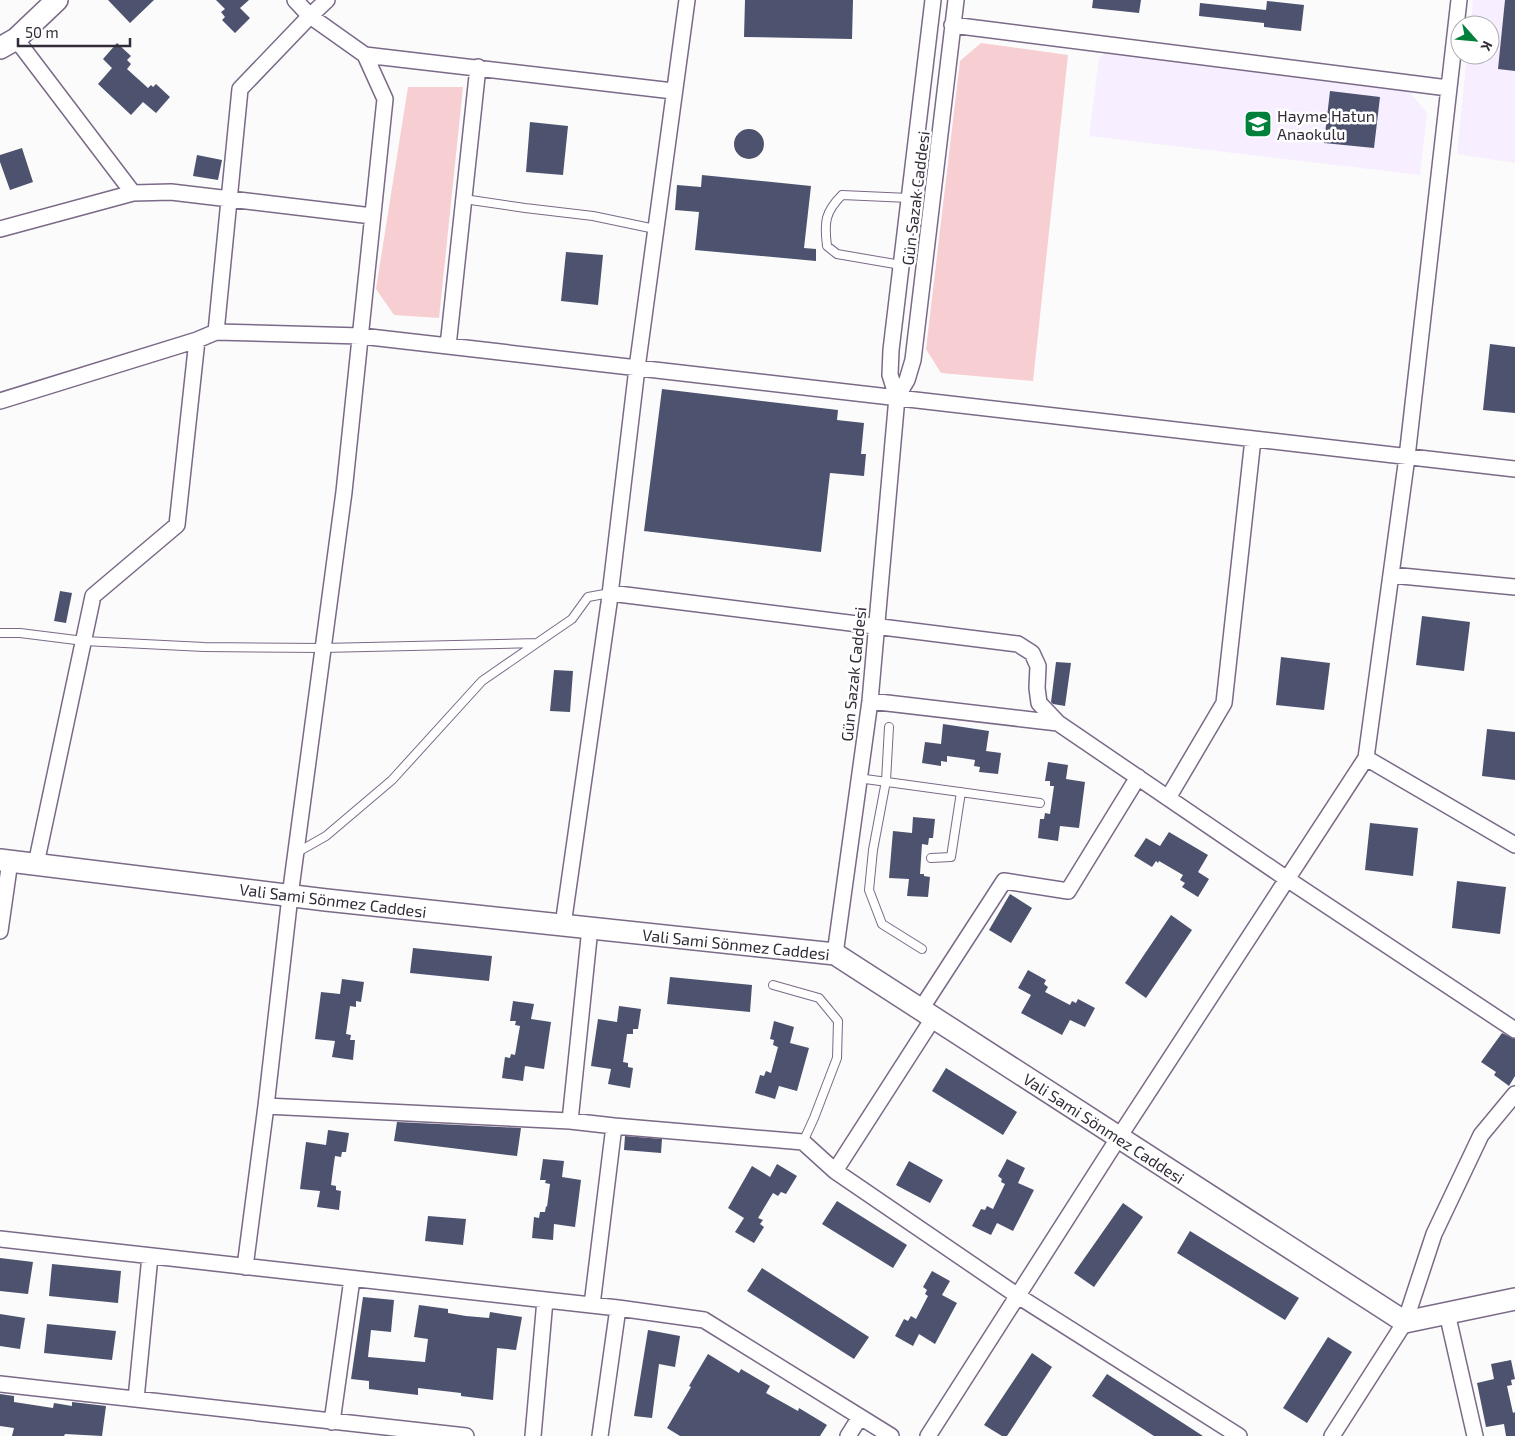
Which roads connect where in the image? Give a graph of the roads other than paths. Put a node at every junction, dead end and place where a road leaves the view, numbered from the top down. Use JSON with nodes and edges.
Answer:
{"nodes":[{"id":1,"x":57,"y":0,"type":"edge"},
{"id":2,"x":295,"y":0,"type":"edge"},
{"id":3,"x":328,"y":0,"type":"edge"},
{"id":4,"x":686,"y":0,"type":"edge"},
{"id":5,"x":933,"y":0,"type":"edge"},
{"id":6,"x":956,"y":0,"type":"edge"},
{"id":7,"x":1458,"y":0,"type":"edge"},
{"id":8,"x":310,"y":16,"type":"junction"},
{"id":9,"x":952,"y":24,"type":"junction"},
{"id":10,"x":8,"y":44,"type":"edge"},
{"id":11,"x":365,"y":55,"type":"junction"},
{"id":12,"x":478,"y":67,"type":"junction"},
{"id":13,"x":1448,"y":88,"type":"junction"},
{"id":14,"x":673,"y":91,"type":"junction"},
{"id":15,"x":133,"y":193,"type":"junction"},
{"id":16,"x":229,"y":198,"type":"junction"},
{"id":17,"x":909,"y":198,"type":"junction"},
{"id":18,"x":464,"y":199,"type":"junction"},
{"id":19,"x":372,"y":216,"type":"junction"},
{"id":20,"x":0,"y":229,"type":"edge"},
{"id":21,"x":655,"y":229,"type":"junction"},
{"id":22,"x":901,"y":265,"type":"junction"},
{"id":23,"x":216,"y":332,"type":"junction"},
{"id":24,"x":361,"y":336,"type":"junction"},
{"id":25,"x":197,"y":340,"type":"junction"},
{"id":26,"x":448,"y":346,"type":"junction"},
{"id":27,"x":637,"y":368,"type":"junction"},
{"id":28,"x":897,"y":397,"type":"junction"},
{"id":29,"x":0,"y":401,"type":"edge"},
{"id":30,"x":1253,"y":439,"type":"junction"},
{"id":31,"x":1407,"y":456,"type":"junction"},
{"id":32,"x":1515,"y":469,"type":"edge"},
{"id":33,"x":1391,"y":575,"type":"junction"},
{"id":34,"x":1515,"y":587,"type":"edge"},
{"id":35,"x":610,"y":593,"type":"junction"},
{"id":36,"x":876,"y":627,"type":"junction"},
{"id":37,"x":0,"y":633,"type":"edge"},
{"id":38,"x":84,"y":641,"type":"junction"},
{"id":39,"x":537,"y":643,"type":"junction"},
{"id":40,"x":323,"y":648,"type":"junction"},
{"id":41,"x":870,"y":701,"type":"junction"},
{"id":42,"x":1058,"y":723,"type":"junction"},
{"id":43,"x":889,"y":727,"type":"dead end"},
{"id":44,"x":1366,"y":758,"type":"junction"},
{"id":45,"x":1138,"y":777,"type":"junction"},
{"id":46,"x":858,"y":778,"type":"junction"},
{"id":47,"x":886,"y":781,"type":"junction"},
{"id":48,"x":961,"y":792,"type":"junction"},
{"id":49,"x":1168,"y":798,"type":"junction"},
{"id":50,"x":1040,"y":803,"type":"dead end"},
{"id":51,"x":1515,"y":846,"type":"edge"},
{"id":52,"x":296,"y":853,"type":"junction"},
{"id":53,"x":931,"y":858,"type":"dead end"},
{"id":54,"x":5,"y":860,"type":"edge"},
{"id":55,"x":36,"y":864,"type":"junction"},
{"id":56,"x":1287,"y":879,"type":"junction"},
{"id":57,"x":290,"y":896,"type":"junction"},
{"id":58,"x":563,"y":925,"type":"junction"},
{"id":59,"x":590,"y":928,"type":"junction"},
{"id":60,"x":0,"y":931,"type":"edge"},
{"id":61,"x":922,"y":949,"type":"dead end"},
{"id":62,"x":835,"y":954,"type":"junction"},
{"id":63,"x":773,"y":985,"type":"dead end"},
{"id":64,"x":927,"y":1013,"type":"junction"},
{"id":65,"x":1515,"y":1030,"type":"edge"},
{"id":66,"x":1515,"y":1094,"type":"edge"},
{"id":67,"x":266,"y":1106,"type":"junction"},
{"id":68,"x":570,"y":1121,"type":"junction"},
{"id":69,"x":614,"y":1126,"type":"junction"},
{"id":70,"x":1119,"y":1137,"type":"junction"},
{"id":71,"x":803,"y":1142,"type":"junction"},
{"id":72,"x":835,"y":1171,"type":"junction"},
{"id":73,"x":0,"y":1239,"type":"edge"},
{"id":74,"x":150,"y":1256,"type":"junction"},
{"id":75,"x":245,"y":1267,"type":"junction"},
{"id":76,"x":352,"y":1279,"type":"junction"},
{"id":77,"x":1018,"y":1296,"type":"junction"},
{"id":78,"x":1515,"y":1299,"type":"edge"},
{"id":79,"x":545,"y":1300,"type":"junction"},
{"id":80,"x":592,"y":1305,"type":"junction"},
{"id":81,"x":618,"y":1308,"type":"junction"},
{"id":82,"x":1447,"y":1313,"type":"junction"},
{"id":83,"x":1405,"y":1322,"type":"junction"},
{"id":84,"x":0,"y":1384,"type":"edge"},
{"id":85,"x":136,"y":1399,"type":"junction"},
{"id":86,"x":860,"y":1417,"type":"junction"},
{"id":87,"x":332,"y":1422,"type":"junction"},
{"id":88,"x":466,"y":1436,"type":"edge"},
{"id":89,"x":533,"y":1436,"type":"edge"},
{"id":90,"x":600,"y":1436,"type":"edge"},
{"id":91,"x":848,"y":1436,"type":"edge"},
{"id":92,"x":891,"y":1436,"type":"edge"},
{"id":93,"x":928,"y":1436,"type":"edge"},
{"id":94,"x":1239,"y":1436,"type":"edge"},
{"id":95,"x":1332,"y":1436,"type":"edge"},
{"id":96,"x":1475,"y":1436,"type":"edge"}],
"edges":[{"from":1,"to":10,"type":"main road"},
{"from":2,"to":8,"type":"street"},
{"from":3,"to":8,"type":"street"},
{"from":4,"to":14,"type":"street"},
{"from":5,"to":17,"type":"street","name":"Gün Sazak Caddesi"},
{"from":6,"to":9,"type":"street","name":"Gün Sazak Caddesi"},
{"from":7,"to":13,"type":"street"},
{"from":8,"to":11,"type":"street"},
{"from":8,"to":16,"type":"street"},
{"from":9,"to":13,"type":"street"},
{"from":9,"to":28,"type":"street","name":"Gün Sazak Caddesi"},
{"from":10,"to":15,"type":"street"},
{"from":11,"to":12,"type":"street"},
{"from":11,"to":19,"type":"street"},
{"from":12,"to":14,"type":"street"},
{"from":12,"to":18,"type":"street"},
{"from":13,"to":31,"type":"street"},
{"from":14,"to":21,"type":"street"},
{"from":15,"to":16,"type":"street"},
{"from":15,"to":20,"type":"street"},
{"from":16,"to":19,"type":"street"},
{"from":16,"to":23,"type":"street"},
{"from":17,"to":22,"type":"street","name":"Gün Sazak Caddesi"},
{"from":17,"to":22,"type":"lane"},
{"from":18,"to":21,"type":"lane"},
{"from":18,"to":26,"type":"street"},
{"from":19,"to":24,"type":"street"},
{"from":21,"to":27,"type":"street"},
{"from":22,"to":28,"type":"street","name":"Gün Sazak Caddesi"},
{"from":23,"to":24,"type":"street"},
{"from":23,"to":25,"type":"street"},
{"from":24,"to":26,"type":"street"},
{"from":24,"to":40,"type":"street"},
{"from":25,"to":29,"type":"street"},
{"from":25,"to":38,"type":"street"},
{"from":26,"to":27,"type":"street"},
{"from":27,"to":28,"type":"street"},
{"from":27,"to":35,"type":"street"},
{"from":28,"to":30,"type":"street"},
{"from":28,"to":36,"type":"street","name":"Gün Sazak Caddesi"},
{"from":30,"to":31,"type":"street"},
{"from":30,"to":49,"type":"street"},
{"from":31,"to":32,"type":"street"},
{"from":31,"to":33,"type":"street"},
{"from":33,"to":34,"type":"street"},
{"from":33,"to":44,"type":"street"},
{"from":35,"to":36,"type":"street"},
{"from":35,"to":39,"type":"lane"},
{"from":35,"to":58,"type":"street"},
{"from":36,"to":41,"type":"street","name":"Gün Sazak Caddesi"},
{"from":36,"to":42,"type":"street"},
{"from":37,"to":38,"type":"lane"},
{"from":38,"to":40,"type":"lane"},
{"from":38,"to":55,"type":"street"},
{"from":39,"to":40,"type":"lane"},
{"from":39,"to":52,"type":"lane"},
{"from":40,"to":52,"type":"street"},
{"from":41,"to":42,"type":"street"},
{"from":41,"to":46,"type":"street","name":"Gün Sazak Caddesi"},
{"from":42,"to":45,"type":"street"},
{"from":43,"to":47,"type":"lane"},
{"from":44,"to":51,"type":"street"},
{"from":44,"to":56,"type":"street"},
{"from":45,"to":49,"type":"street"},
{"from":45,"to":64,"type":"street"},
{"from":46,"to":47,"type":"lane"},
{"from":46,"to":62,"type":"street","name":"Gün Sazak Caddesi"},
{"from":47,"to":48,"type":"lane"},
{"from":47,"to":61,"type":"lane"},
{"from":48,"to":50,"type":"lane"},
{"from":48,"to":53,"type":"lane"},
{"from":49,"to":56,"type":"street"},
{"from":52,"to":57,"type":"street"},
{"from":54,"to":55,"type":"main road","name":"Vali Sami Sönmez Caddesi"},
{"from":54,"to":60,"type":"street"},
{"from":55,"to":57,"type":"main road","name":"Vali Sami Sönmez Caddesi"},
{"from":56,"to":65,"type":"street"},
{"from":56,"to":70,"type":"street"},
{"from":57,"to":58,"type":"main road","name":"Vali Sami Sönmez Caddesi"},
{"from":57,"to":67,"type":"street"},
{"from":58,"to":59,"type":"main road","name":"Vali Sami Sönmez Caddesi"},
{"from":59,"to":62,"type":"main road","name":"Vali Sami Sönmez Caddesi"},
{"from":59,"to":68,"type":"street"},
{"from":62,"to":64,"type":"main road","name":"Vali Sami Sönmez Caddesi"},
{"from":63,"to":71,"type":"lane"},
{"from":64,"to":70,"type":"main road","name":"Vali Sami Sönmez Caddesi"},
{"from":64,"to":72,"type":"street"},
{"from":66,"to":83,"type":"street"},
{"from":67,"to":68,"type":"street"},
{"from":67,"to":75,"type":"street"},
{"from":68,"to":69,"type":"street"},
{"from":69,"to":71,"type":"street"},
{"from":69,"to":80,"type":"street"},
{"from":70,"to":77,"type":"street"},
{"from":70,"to":83,"type":"main road","name":"Vali Sami Sönmez Caddesi"},
{"from":71,"to":72,"type":"street"},
{"from":72,"to":77,"type":"street"},
{"from":73,"to":74,"type":"street"},
{"from":74,"to":75,"type":"street"},
{"from":74,"to":85,"type":"street"},
{"from":75,"to":76,"type":"street"},
{"from":76,"to":79,"type":"street"},
{"from":76,"to":87,"type":"street"},
{"from":77,"to":93,"type":"street"},
{"from":77,"to":94,"type":"street"},
{"from":78,"to":82,"type":"main road"},
{"from":79,"to":80,"type":"street"},
{"from":79,"to":89,"type":"street"},
{"from":80,"to":81,"type":"street"},
{"from":81,"to":86,"type":"street"},
{"from":81,"to":90,"type":"street"},
{"from":82,"to":83,"type":"main road"},
{"from":82,"to":96,"type":"street"},
{"from":83,"to":95,"type":"street"},
{"from":84,"to":85,"type":"street"},
{"from":85,"to":87,"type":"street"},
{"from":86,"to":91,"type":"street"},
{"from":86,"to":92,"type":"street"},
{"from":87,"to":88,"type":"street"}]}
